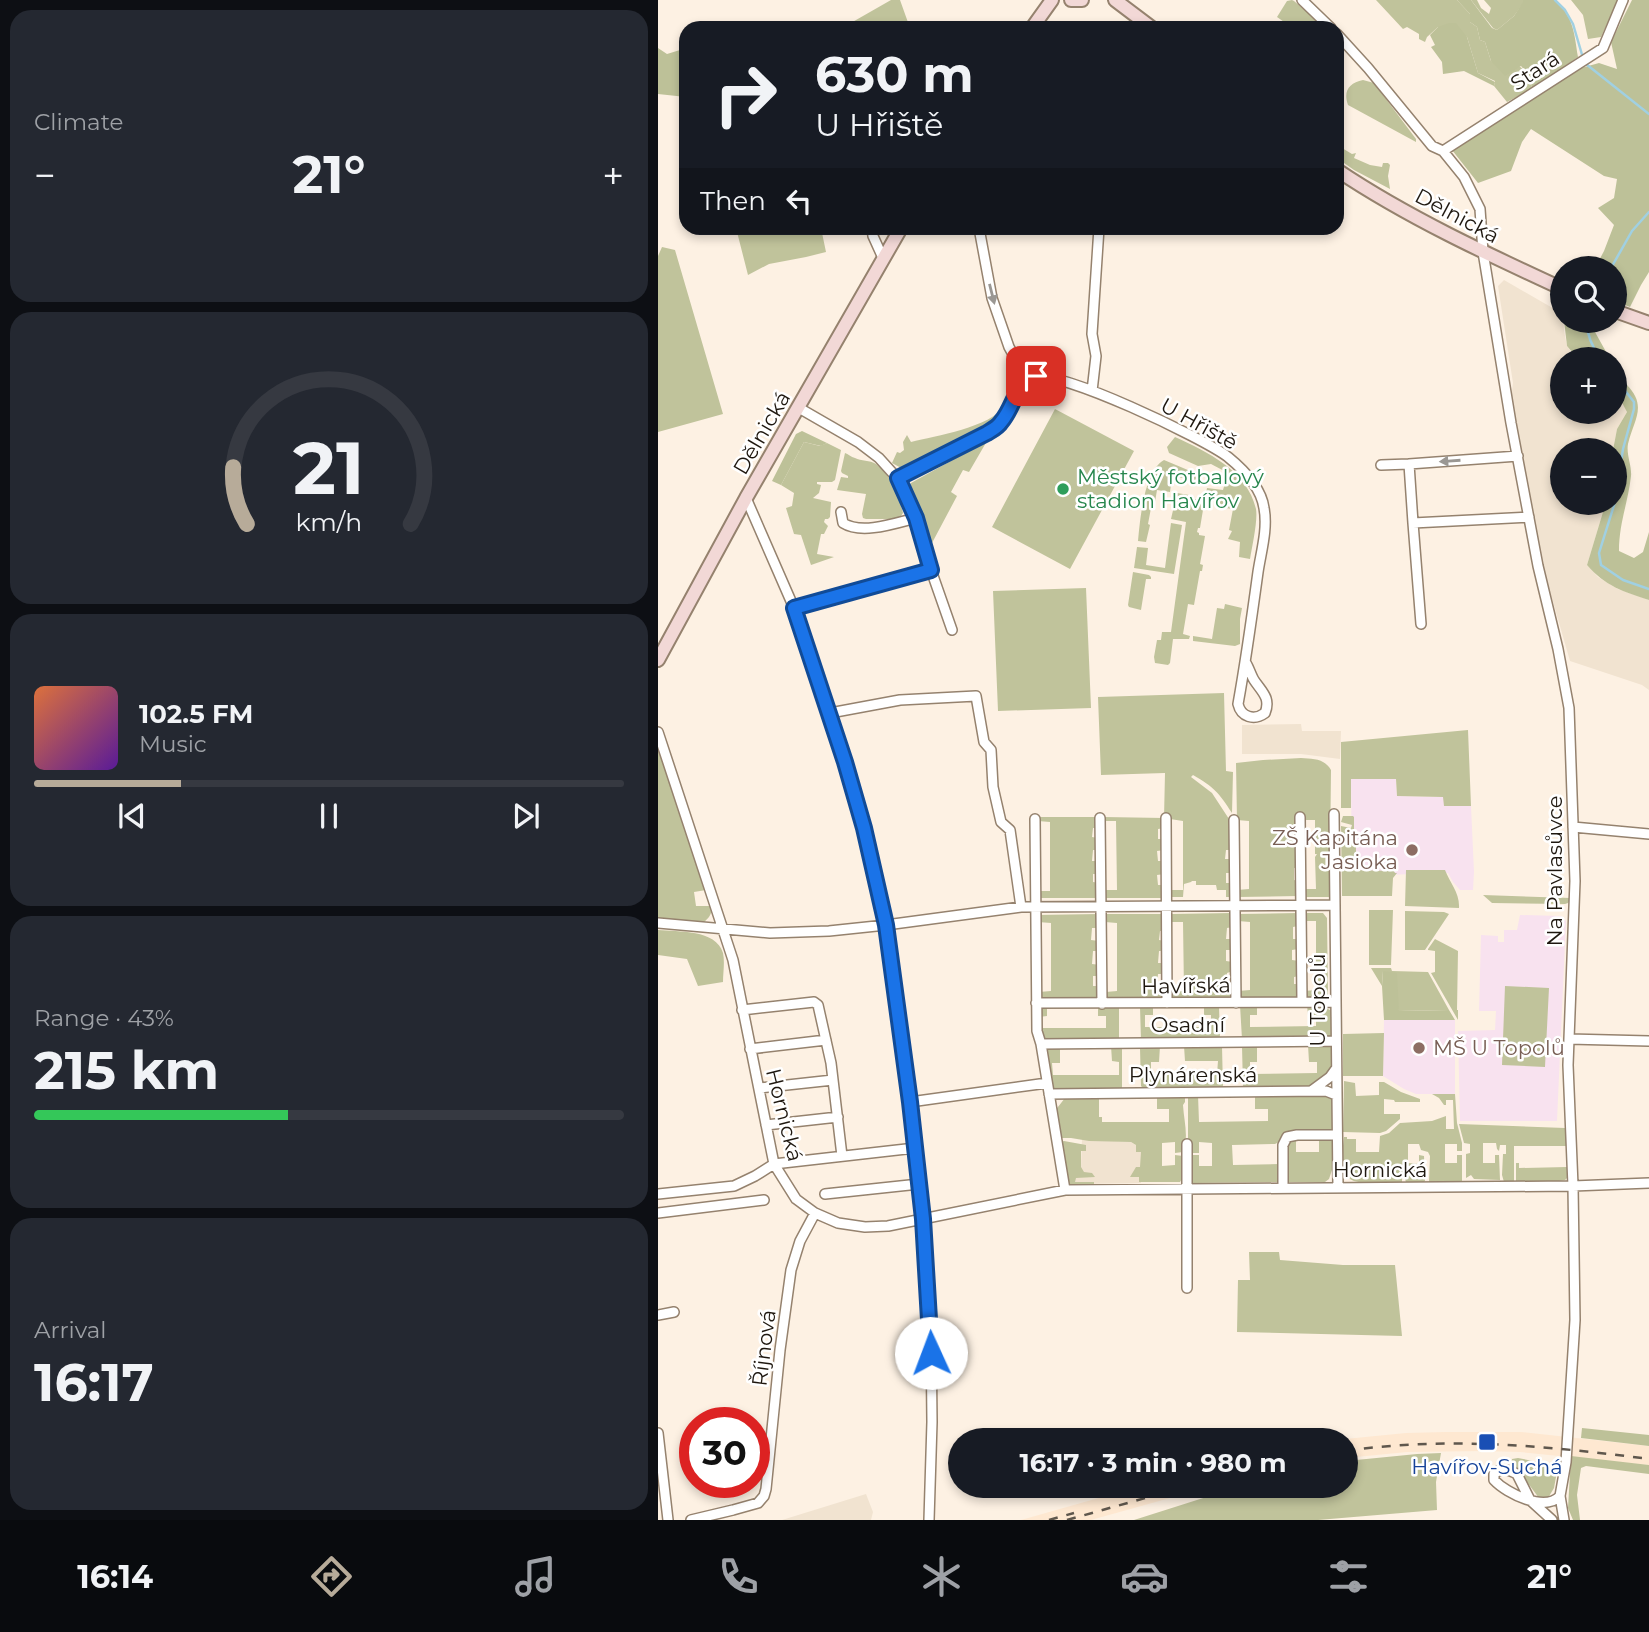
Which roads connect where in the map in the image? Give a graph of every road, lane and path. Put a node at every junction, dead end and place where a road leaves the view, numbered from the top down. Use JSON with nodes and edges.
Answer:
{"nodes":[{"id":1,"x":1052,"y":0,"type":"edge"},
{"id":2,"x":1071,"y":0,"type":"edge"},
{"id":3,"x":1082,"y":0,"type":"edge"},
{"id":4,"x":1115,"y":0,"type":"edge"},
{"id":5,"x":1302,"y":0,"type":"edge"},
{"id":6,"x":1623,"y":0,"type":"edge"},
{"id":7,"x":1037,"y":21,"type":"edge"},
{"id":8,"x":1143,"y":21,"type":"edge"},
{"id":9,"x":1324,"y":21,"type":"edge"},
{"id":10,"x":1344,"y":42,"type":"edge"},
{"id":11,"x":1443,"y":151,"type":"junction"},
{"id":12,"x":1344,"y":174,"type":"edge"},
{"id":13,"x":873,"y":235,"type":"edge"},
{"id":14,"x":897,"y":235,"type":"edge"},
{"id":15,"x":980,"y":235,"type":"edge"},
{"id":16,"x":1099,"y":235,"type":"edge"},
{"id":17,"x":1483,"y":253,"type":"junction"},
{"id":18,"x":883,"y":258,"type":"junction"},
{"id":19,"x":1550,"y":283,"type":"edge"},
{"id":20,"x":1627,"y":315,"type":"edge"},
{"id":21,"x":1649,"y":323,"type":"edge"},
{"id":22,"x":1027,"y":379,"type":"junction"},
{"id":23,"x":1092,"y":391,"type":"junction"},
{"id":24,"x":799,"y":408,"type":"junction"},
{"id":25,"x":1518,"y":456,"type":"junction"},
{"id":26,"x":1409,"y":464,"type":"junction"},
{"id":27,"x":1381,"y":465,"type":"dead end"},
{"id":28,"x":898,"y":478,"type":"junction"},
{"id":29,"x":746,"y":498,"type":"junction"},
{"id":30,"x":841,"y":512,"type":"dead end"},
{"id":31,"x":1529,"y":517,"type":"junction"},
{"id":32,"x":916,"y":518,"type":"junction"},
{"id":33,"x":1413,"y":523,"type":"junction"},
{"id":34,"x":931,"y":570,"type":"junction"},
{"id":35,"x":794,"y":608,"type":"junction"},
{"id":36,"x":1421,"y":624,"type":"dead end"},
{"id":37,"x":952,"y":630,"type":"dead end"},
{"id":38,"x":658,"y":660,"type":"edge"},
{"id":39,"x":1246,"y":663,"type":"junction"},
{"id":40,"x":830,"y":713,"type":"junction"},
{"id":41,"x":658,"y":732,"type":"edge"},
{"id":42,"x":1334,"y":814,"type":"dead end"},
{"id":43,"x":1300,"y":817,"type":"dead end"},
{"id":44,"x":1100,"y":818,"type":"dead end"},
{"id":45,"x":1166,"y":818,"type":"dead end"},
{"id":46,"x":1035,"y":819,"type":"dead end"},
{"id":47,"x":1234,"y":820,"type":"dead end"},
{"id":48,"x":1573,"y":827,"type":"junction"},
{"id":49,"x":1649,"y":834,"type":"edge"},
{"id":50,"x":1301,"y":905,"type":"junction"},
{"id":51,"x":1335,"y":905,"type":"junction"},
{"id":52,"x":1101,"y":906,"type":"junction"},
{"id":53,"x":1168,"y":906,"type":"junction"},
{"id":54,"x":1235,"y":906,"type":"junction"},
{"id":55,"x":1021,"y":907,"type":"junction"},
{"id":56,"x":1035,"y":907,"type":"junction"},
{"id":57,"x":658,"y":923,"type":"edge"},
{"id":58,"x":886,"y":925,"type":"junction"},
{"id":59,"x":723,"y":929,"type":"junction"},
{"id":60,"x":1302,"y":1002,"type":"junction"},
{"id":61,"x":1336,"y":1002,"type":"junction"},
{"id":62,"x":1036,"y":1003,"type":"junction"},
{"id":63,"x":1167,"y":1003,"type":"junction"},
{"id":64,"x":1236,"y":1003,"type":"junction"},
{"id":65,"x":1102,"y":1004,"type":"junction"},
{"id":66,"x":742,"y":1010,"type":"junction"},
{"id":67,"x":1569,"y":1039,"type":"junction"},
{"id":68,"x":826,"y":1040,"type":"junction"},
{"id":69,"x":1336,"y":1041,"type":"junction"},
{"id":70,"x":1649,"y":1041,"type":"edge"},
{"id":71,"x":1041,"y":1044,"type":"junction"},
{"id":72,"x":750,"y":1049,"type":"junction"},
{"id":73,"x":1336,"y":1069,"type":"junction"},
{"id":74,"x":833,"y":1080,"type":"junction"},
{"id":75,"x":1047,"y":1083,"type":"junction"},
{"id":76,"x":759,"y":1088,"type":"junction"},
{"id":77,"x":1310,"y":1091,"type":"junction"},
{"id":78,"x":1049,"y":1094,"type":"junction"},
{"id":79,"x":1336,"y":1095,"type":"junction"},
{"id":80,"x":910,"y":1102,"type":"junction"},
{"id":81,"x":838,"y":1118,"type":"junction"},
{"id":82,"x":766,"y":1125,"type":"junction"},
{"id":83,"x":1337,"y":1135,"type":"junction"},
{"id":84,"x":1187,"y":1144,"type":"dead end"},
{"id":85,"x":915,"y":1148,"type":"junction"},
{"id":86,"x":842,"y":1156,"type":"junction"},
{"id":87,"x":774,"y":1164,"type":"junction"},
{"id":88,"x":1649,"y":1183,"type":"edge"},
{"id":89,"x":919,"y":1184,"type":"junction"},
{"id":90,"x":1573,"y":1186,"type":"junction"},
{"id":91,"x":1338,"y":1187,"type":"junction"},
{"id":92,"x":1187,"y":1188,"type":"junction"},
{"id":93,"x":1283,"y":1188,"type":"junction"},
{"id":94,"x":1065,"y":1190,"type":"junction"},
{"id":95,"x":658,"y":1194,"type":"edge"},
{"id":96,"x":825,"y":1194,"type":"dead end"},
{"id":97,"x":764,"y":1200,"type":"dead end"},
{"id":98,"x":658,"y":1213,"type":"edge"},
{"id":99,"x":815,"y":1213,"type":"junction"},
{"id":100,"x":923,"y":1219,"type":"junction"},
{"id":101,"x":1187,"y":1288,"type":"dead end"},
{"id":102,"x":674,"y":1312,"type":"dead end"},
{"id":103,"x":658,"y":1315,"type":"edge"},
{"id":104,"x":658,"y":1433,"type":"edge"},
{"id":105,"x":1560,"y":1496,"type":"junction"},
{"id":106,"x":668,"y":1520,"type":"edge"},
{"id":107,"x":691,"y":1520,"type":"edge"},
{"id":108,"x":929,"y":1520,"type":"edge"},
{"id":109,"x":1552,"y":1520,"type":"edge"},
{"id":110,"x":1564,"y":1520,"type":"edge"}],
"edges":[{"from":1,"to":7,"type":"street"},
{"from":2,"to":3,"type":"street"},
{"from":4,"to":8,"type":"street"},
{"from":5,"to":9,"type":"street"},
{"from":6,"to":11,"type":"street","name":"Stará"},
{"from":10,"to":11,"type":"street"},
{"from":11,"to":17,"type":"street"},
{"from":12,"to":17,"type":"street","name":"Dělnická"},
{"from":13,"to":18,"type":"street"},
{"from":14,"to":18,"type":"street","name":"Dělnická"},
{"from":15,"to":22,"type":"street","one_way":true},
{"from":16,"to":23,"type":"street"},
{"from":17,"to":19,"type":"street","name":"Dělnická"},
{"from":17,"to":25,"type":"street","name":"Na Pavlasůvce"},
{"from":18,"to":24,"type":"street","name":"Dělnická"},
{"from":20,"to":21,"type":"street"},
{"from":22,"to":23,"type":"street","name":"U Hřiště"},
{"from":22,"to":28,"type":"street"},
{"from":23,"to":39,"type":"street","name":"U Hřiště"},
{"from":24,"to":28,"type":"street"},
{"from":24,"to":29,"type":"street","name":"Dělnická"},
{"from":25,"to":26,"type":"street","one_way":true},
{"from":25,"to":31,"type":"street","name":"Na Pavlasůvce"},
{"from":26,"to":27,"type":"street"},
{"from":26,"to":33,"type":"street"},
{"from":28,"to":32,"type":"street"},
{"from":29,"to":35,"type":"street"},
{"from":29,"to":38,"type":"street","name":"Dělnická"},
{"from":30,"to":32,"type":"street"},
{"from":31,"to":33,"type":"street"},
{"from":31,"to":48,"type":"street","name":"Na Pavlasůvce"},
{"from":32,"to":34,"type":"street"},
{"from":33,"to":36,"type":"street"},
{"from":34,"to":35,"type":"street"},
{"from":34,"to":37,"type":"street"},
{"from":35,"to":40,"type":"street"},
{"from":39,"to":39,"type":"street","name":"U Hřiště"},
{"from":40,"to":55,"type":"street"},
{"from":40,"to":58,"type":"street"},
{"from":41,"to":59,"type":"street","name":"Hornická"},
{"from":42,"to":51,"type":"street","name":"U Topolů"},
{"from":43,"to":50,"type":"street"},
{"from":44,"to":52,"type":"street"},
{"from":45,"to":53,"type":"street"},
{"from":46,"to":56,"type":"street"},
{"from":47,"to":54,"type":"street"},
{"from":48,"to":49,"type":"street"},
{"from":48,"to":67,"type":"street","name":"Na Pavlasůvce"},
{"from":50,"to":51,"type":"street"},
{"from":50,"to":54,"type":"street"},
{"from":50,"to":60,"type":"street"},
{"from":51,"to":61,"type":"street","name":"U Topolů"},
{"from":52,"to":53,"type":"street"},
{"from":52,"to":56,"type":"street"},
{"from":52,"to":65,"type":"street"},
{"from":53,"to":54,"type":"street"},
{"from":53,"to":63,"type":"street"},
{"from":54,"to":64,"type":"street"},
{"from":55,"to":56,"type":"street"},
{"from":55,"to":58,"type":"street"},
{"from":56,"to":62,"type":"street"},
{"from":57,"to":59,"type":"street"},
{"from":58,"to":59,"type":"street"},
{"from":58,"to":80,"type":"street"},
{"from":59,"to":66,"type":"street","name":"Hornická"},
{"from":60,"to":61,"type":"street","name":"Havířská"},
{"from":60,"to":64,"type":"street","name":"Havířská"},
{"from":61,"to":69,"type":"street","name":"U Topolů"},
{"from":62,"to":65,"type":"street","name":"Havířská"},
{"from":62,"to":71,"type":"street"},
{"from":63,"to":64,"type":"street","name":"Havířská"},
{"from":63,"to":65,"type":"street","name":"Havířská"},
{"from":66,"to":68,"type":"street"},
{"from":66,"to":72,"type":"street","name":"Hornická"},
{"from":67,"to":70,"type":"street"},
{"from":67,"to":90,"type":"street","name":"Na Pavlasůvce"},
{"from":68,"to":72,"type":"street"},
{"from":68,"to":74,"type":"street"},
{"from":69,"to":71,"type":"street","name":"Osadní"},
{"from":69,"to":73,"type":"street","name":"U Topolů"},
{"from":71,"to":75,"type":"street"},
{"from":72,"to":76,"type":"street","name":"Hornická"},
{"from":73,"to":77,"type":"street"},
{"from":73,"to":79,"type":"street","name":"U Topolů"},
{"from":74,"to":76,"type":"street"},
{"from":74,"to":81,"type":"street"},
{"from":75,"to":78,"type":"street"},
{"from":75,"to":80,"type":"street"},
{"from":76,"to":82,"type":"street","name":"Hornická"},
{"from":77,"to":78,"type":"street","name":"Plynárenská"},
{"from":77,"to":79,"type":"street","name":"Plynárenská"},
{"from":78,"to":94,"type":"street"},
{"from":79,"to":83,"type":"street","name":"U Topolů"},
{"from":80,"to":85,"type":"street"},
{"from":81,"to":82,"type":"street"},
{"from":81,"to":86,"type":"street"},
{"from":82,"to":87,"type":"street","name":"Hornická"},
{"from":83,"to":91,"type":"street","name":"U Topolů"},
{"from":83,"to":93,"type":"street"},
{"from":84,"to":92,"type":"street"},
{"from":85,"to":86,"type":"street"},
{"from":85,"to":89,"type":"street"},
{"from":86,"to":87,"type":"street"},
{"from":87,"to":95,"type":"street"},
{"from":87,"to":99,"type":"street","name":"Hornická"},
{"from":88,"to":90,"type":"street","name":"Hornická"},
{"from":89,"to":96,"type":"street"},
{"from":89,"to":100,"type":"street"},
{"from":90,"to":91,"type":"street","name":"Hornická"},
{"from":90,"to":105,"type":"street","name":"Na Pavlasůvce"},
{"from":91,"to":93,"type":"street","name":"Hornická"},
{"from":92,"to":93,"type":"street","name":"Hornická"},
{"from":92,"to":94,"type":"street","name":"Hornická"},
{"from":92,"to":101,"type":"street"},
{"from":94,"to":100,"type":"street","name":"Hornická"},
{"from":97,"to":98,"type":"street"},
{"from":99,"to":100,"type":"street","name":"Hornická"},
{"from":99,"to":107,"type":"street","name":"Říjnová"},
{"from":100,"to":108,"type":"street"},
{"from":102,"to":103,"type":"street"},
{"from":104,"to":106,"type":"street"},
{"from":105,"to":109,"type":"street"},
{"from":105,"to":110,"type":"street","name":"Na Pavlasůvce"}]}
